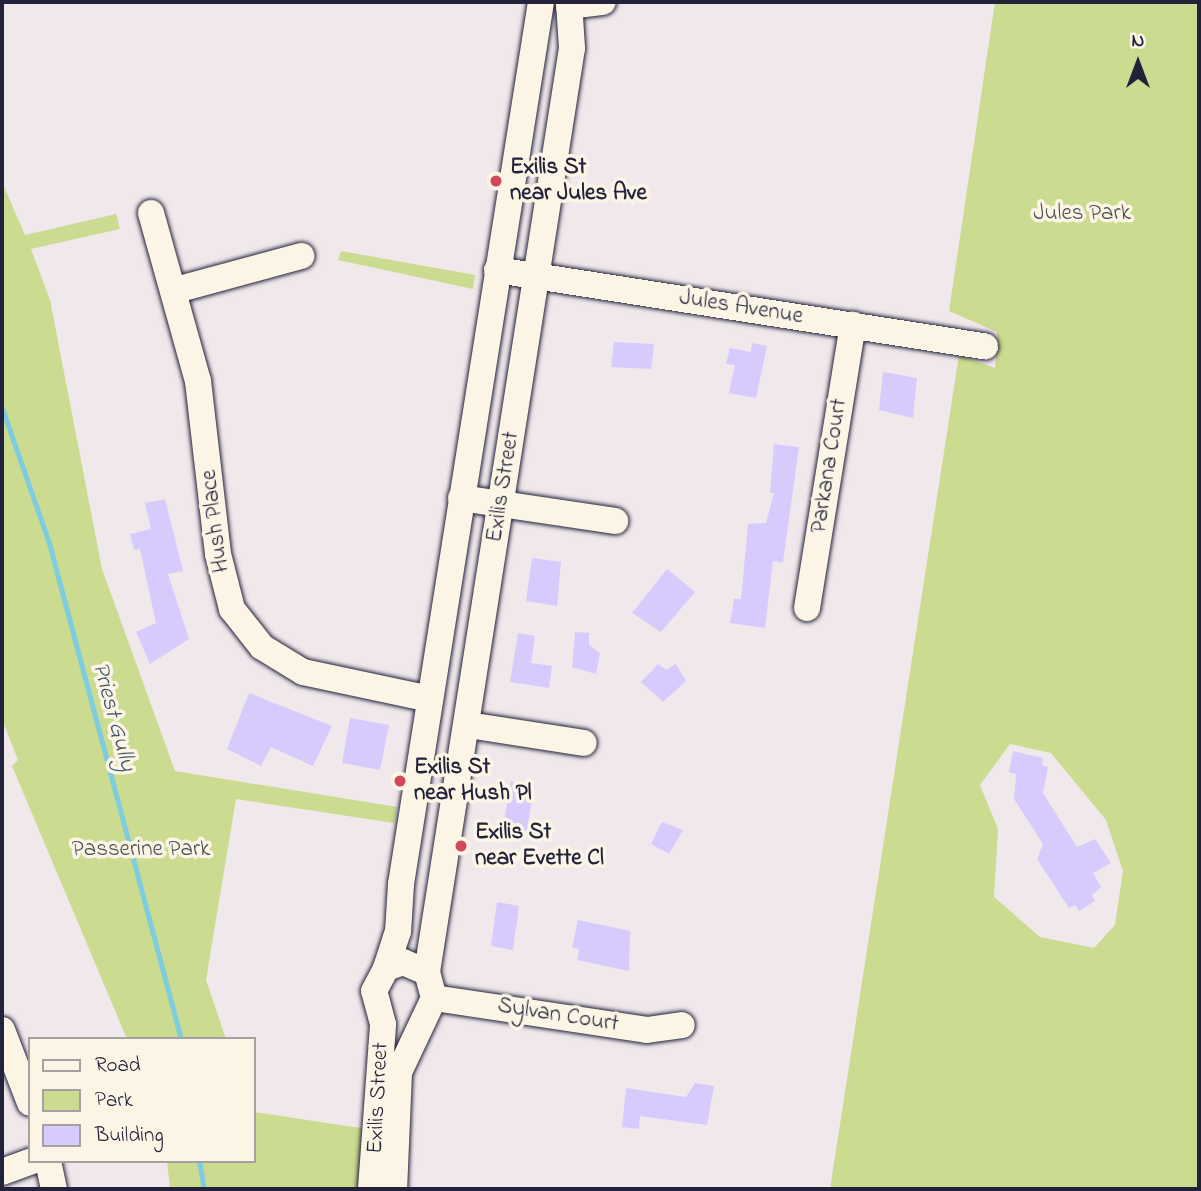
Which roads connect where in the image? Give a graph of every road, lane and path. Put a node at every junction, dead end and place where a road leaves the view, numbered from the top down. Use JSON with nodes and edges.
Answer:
{"nodes":[{"id":1,"x":541,"y":2,"type":"edge"},
{"id":2,"x":603,"y":2,"type":"edge"},
{"id":3,"x":569,"y":4,"type":"edge"},
{"id":4,"x":151,"y":213,"type":"dead end"},
{"id":5,"x":301,"y":256,"type":"dead end"},
{"id":6,"x":497,"y":270,"type":"junction"},
{"id":7,"x":537,"y":276,"type":"junction"},
{"id":8,"x":176,"y":290,"type":"junction"},
{"id":9,"x":853,"y":325,"type":"junction"},
{"id":10,"x":985,"y":346,"type":"dead end"},
{"id":11,"x":461,"y":498,"type":"junction"},
{"id":12,"x":502,"y":504,"type":"junction"},
{"id":13,"x":615,"y":521,"type":"dead end"},
{"id":14,"x":807,"y":608,"type":"dead end"},
{"id":15,"x":430,"y":699,"type":"junction"},
{"id":16,"x":468,"y":725,"type":"junction"},
{"id":17,"x":584,"y":743,"type":"dead end"},
{"id":18,"x":386,"y":968,"type":"junction"},
{"id":19,"x":427,"y":972,"type":"junction"},
{"id":20,"x":378,"y":1007,"type":"junction"},
{"id":21,"x":429,"y":1007,"type":"junction"},
{"id":22,"x":682,"y":1025,"type":"dead end"},
{"id":23,"x":2,"y":1030,"type":"edge"},
{"id":24,"x":28,"y":1098,"type":"edge"},
{"id":25,"x":28,"y":1162,"type":"edge"},
{"id":26,"x":48,"y":1163,"type":"edge"},
{"id":27,"x":2,"y":1172,"type":"edge"},
{"id":28,"x":54,"y":1189,"type":"edge"},
{"id":29,"x":371,"y":1189,"type":"edge"},
{"id":30,"x":394,"y":1189,"type":"edge"}],
"edges":[{"from":1,"to":6,"type":"street","name":"Exilis Street"},
{"from":2,"to":3,"type":"street"},
{"from":3,"to":7,"type":"street","name":"Exilis Street"},
{"from":4,"to":8,"type":"street","name":"Hush Place"},
{"from":5,"to":8,"type":"street"},
{"from":6,"to":7,"type":"street","name":"Jules Avenue"},
{"from":6,"to":11,"type":"street","name":"Exilis Street"},
{"from":7,"to":9,"type":"street","name":"Jules Avenue"},
{"from":7,"to":12,"type":"street","name":"Exilis Street"},
{"from":8,"to":15,"type":"street","name":"Hush Place"},
{"from":9,"to":10,"type":"street","name":"Jules Avenue"},
{"from":9,"to":14,"type":"street","name":"Parkana Court"},
{"from":11,"to":12,"type":"street"},
{"from":11,"to":15,"type":"street","name":"Exilis Street"},
{"from":12,"to":13,"type":"street"},
{"from":12,"to":16,"type":"street","name":"Exilis Street"},
{"from":15,"to":18,"type":"street","name":"Exilis Street"},
{"from":16,"to":17,"type":"street"},
{"from":16,"to":19,"type":"street","name":"Exilis Street"},
{"from":18,"to":19,"type":"street"},
{"from":18,"to":20,"type":"street","name":"Exilis Street"},
{"from":19,"to":21,"type":"street","name":"Exilis Street"},
{"from":20,"to":21,"type":"street","name":"Exilis Street"},
{"from":20,"to":29,"type":"street","name":"Exilis Street"},
{"from":21,"to":22,"type":"street","name":"Sylvan Court"},
{"from":21,"to":30,"type":"street","name":"Exilis Street"},
{"from":23,"to":24,"type":"street"},
{"from":25,"to":27,"type":"street"},
{"from":26,"to":28,"type":"street"}]}
